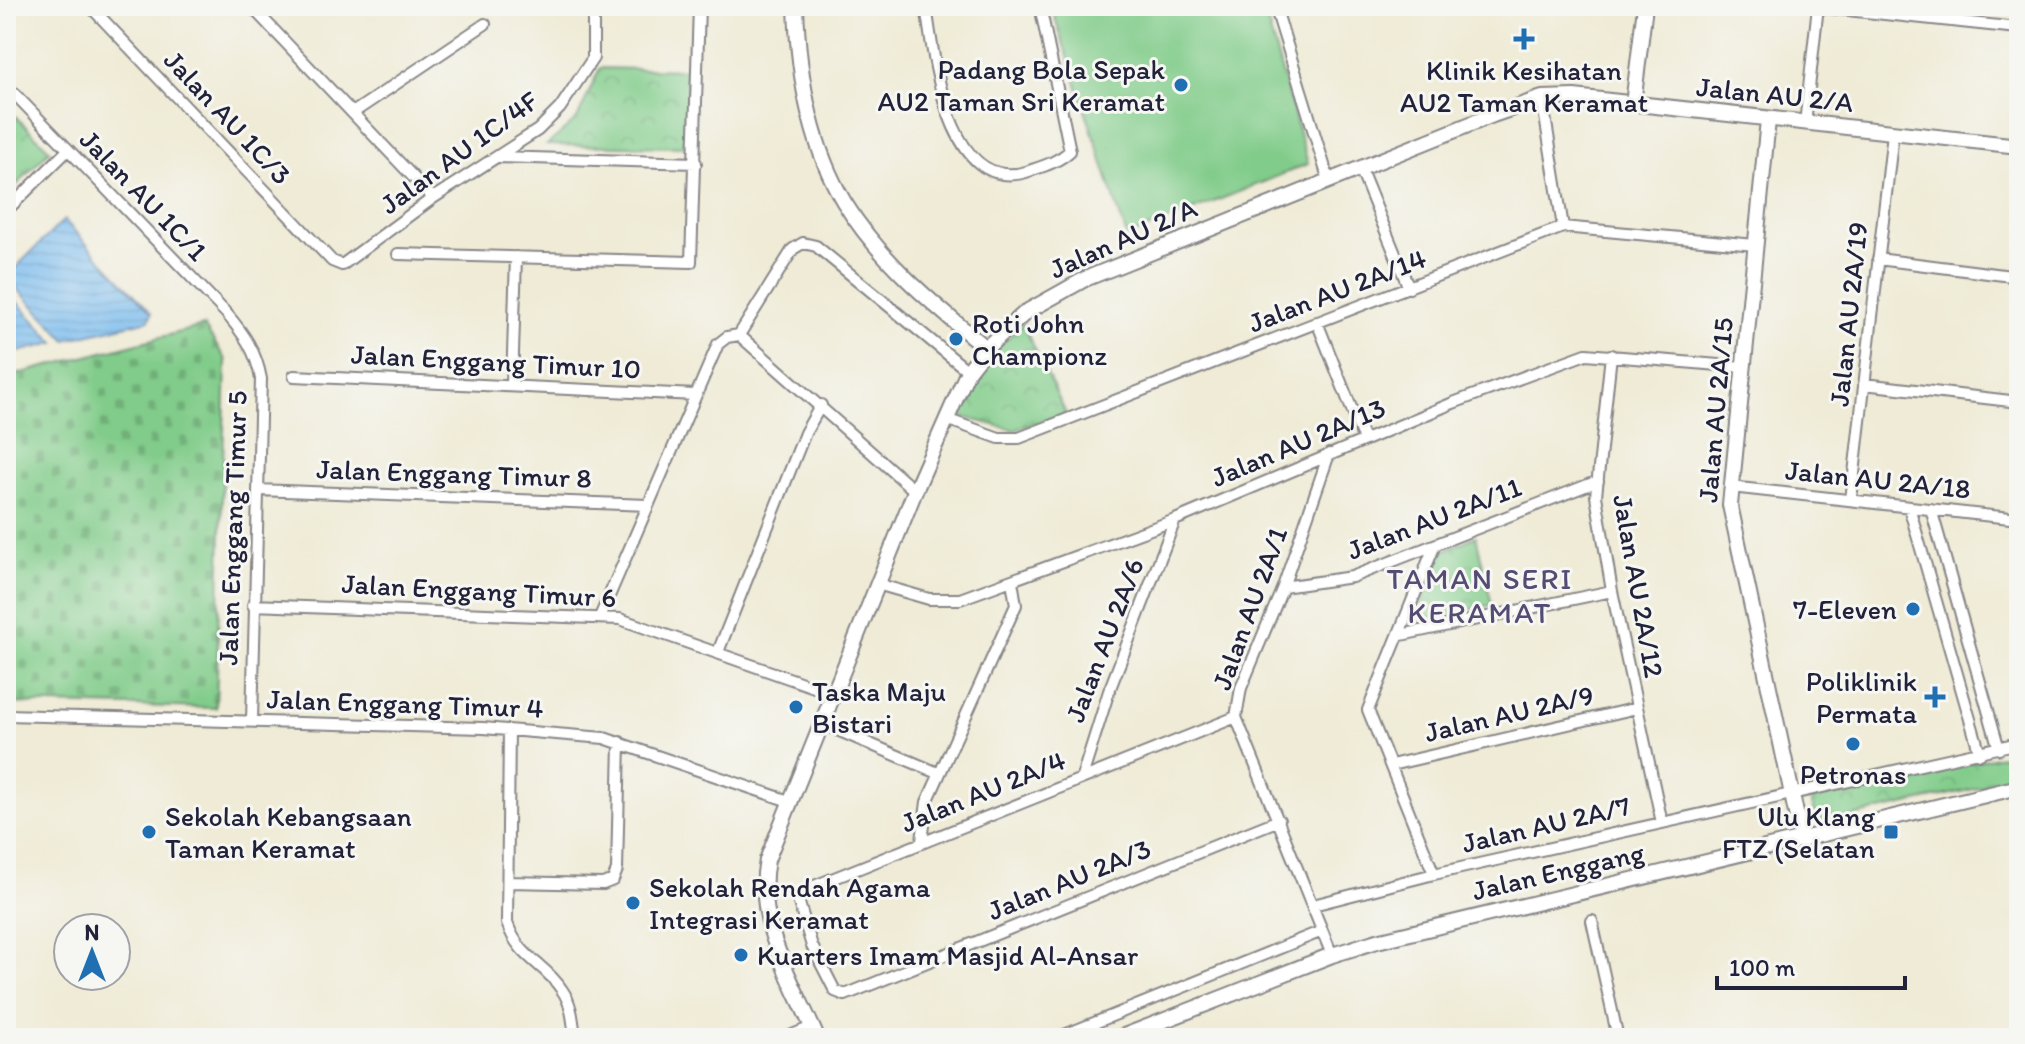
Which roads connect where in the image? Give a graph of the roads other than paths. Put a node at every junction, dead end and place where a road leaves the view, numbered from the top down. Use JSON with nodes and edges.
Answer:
{"nodes":[{"id":1,"x":90,"y":6,"type":"edge"},
{"id":2,"x":252,"y":6,"type":"edge"},
{"id":3,"x":593,"y":6,"type":"edge"},
{"id":4,"x":699,"y":6,"type":"edge"},
{"id":5,"x":796,"y":6,"type":"edge"},
{"id":6,"x":926,"y":6,"type":"edge"},
{"id":7,"x":1040,"y":6,"type":"edge"},
{"id":8,"x":1275,"y":6,"type":"edge"},
{"id":9,"x":1645,"y":6,"type":"edge"},
{"id":10,"x":1818,"y":7,"type":"edge"},
{"id":11,"x":485,"y":24,"type":"dead end"},
{"id":12,"x":2018,"y":28,"type":"edge"},
{"id":13,"x":6,"y":85,"type":"edge"},
{"id":14,"x":1542,"y":98,"type":"junction"},
{"id":15,"x":1633,"y":104,"type":"junction"},
{"id":16,"x":354,"y":112,"type":"junction"},
{"id":17,"x":1768,"y":120,"type":"junction"},
{"id":18,"x":1805,"y":124,"type":"junction"},
{"id":19,"x":1893,"y":133,"type":"junction"},
{"id":20,"x":2019,"y":146,"type":"edge"},
{"id":21,"x":66,"y":152,"type":"junction"},
{"id":22,"x":498,"y":157,"type":"junction"},
{"id":23,"x":696,"y":163,"type":"junction"},
{"id":24,"x":1360,"y":168,"type":"junction"},
{"id":25,"x":1329,"y":181,"type":"junction"},
{"id":26,"x":433,"y":198,"type":"junction"},
{"id":27,"x":6,"y":211,"type":"edge"},
{"id":28,"x":1563,"y":227,"type":"junction"},
{"id":29,"x":1755,"y":245,"type":"junction"},
{"id":30,"x":398,"y":254,"type":"dead end"},
{"id":31,"x":516,"y":257,"type":"junction"},
{"id":32,"x":1878,"y":259,"type":"junction"},
{"id":33,"x":332,"y":261,"type":"joint"},
{"id":34,"x":2019,"y":277,"type":"edge"},
{"id":35,"x":1409,"y":288,"type":"junction"},
{"id":36,"x":1317,"y":322,"type":"junction"},
{"id":37,"x":739,"y":335,"type":"junction"},
{"id":38,"x":248,"y":338,"type":"joint"},
{"id":39,"x":986,"y":348,"type":"junction"},
{"id":40,"x":1611,"y":355,"type":"junction"},
{"id":41,"x":1743,"y":367,"type":"junction"},
{"id":42,"x":968,"y":371,"type":"junction"},
{"id":43,"x":294,"y":376,"type":"dead end"},
{"id":44,"x":1864,"y":384,"type":"junction"},
{"id":45,"x":512,"y":385,"type":"junction"},
{"id":46,"x":696,"y":395,"type":"junction"},
{"id":47,"x":2019,"y":402,"type":"edge"},
{"id":48,"x":821,"y":405,"type":"junction"},
{"id":49,"x":946,"y":419,"type":"junction"},
{"id":50,"x":1364,"y":440,"type":"junction"},
{"id":51,"x":1329,"y":454,"type":"junction"},
{"id":52,"x":1598,"y":481,"type":"junction"},
{"id":53,"x":1731,"y":487,"type":"junction"},
{"id":54,"x":258,"y":490,"type":"junction"},
{"id":55,"x":915,"y":491,"type":"junction"},
{"id":56,"x":1851,"y":500,"type":"junction"},
{"id":57,"x":648,"y":505,"type":"junction"},
{"id":58,"x":1909,"y":507,"type":"junction"},
{"id":59,"x":1931,"y":509,"type":"junction"},
{"id":60,"x":2019,"y":519,"type":"edge"},
{"id":61,"x":1175,"y":520,"type":"junction"},
{"id":62,"x":1434,"y":547,"type":"junction"},
{"id":63,"x":1012,"y":581,"type":"junction"},
{"id":64,"x":877,"y":584,"type":"junction"},
{"id":65,"x":1283,"y":587,"type":"junction"},
{"id":66,"x":1612,"y":591,"type":"junction"},
{"id":67,"x":253,"y":605,"type":"junction"},
{"id":68,"x":600,"y":617,"type":"junction"},
{"id":69,"x":1401,"y":635,"type":"junction"},
{"id":70,"x":718,"y":652,"type":"junction"},
{"id":71,"x":834,"y":694,"type":"junction"},
{"id":72,"x":1637,"y":708,"type":"junction"},
{"id":73,"x":6,"y":715,"type":"edge"},
{"id":74,"x":1236,"y":717,"type":"junction"},
{"id":75,"x":252,"y":721,"type":"junction"},
{"id":76,"x":823,"y":724,"type":"junction"},
{"id":77,"x":509,"y":730,"type":"junction"},
{"id":78,"x":620,"y":742,"type":"junction"},
{"id":79,"x":2019,"y":743,"type":"edge"},
{"id":80,"x":1999,"y":749,"type":"junction"},
{"id":81,"x":1980,"y":754,"type":"junction"},
{"id":82,"x":1391,"y":765,"type":"junction"},
{"id":83,"x":938,"y":773,"type":"junction"},
{"id":84,"x":1082,"y":777,"type":"junction"},
{"id":85,"x":2019,"y":787,"type":"edge"},
{"id":86,"x":1791,"y":793,"type":"junction"},
{"id":87,"x":792,"y":802,"type":"junction"},
{"id":88,"x":1279,"y":820,"type":"junction"},
{"id":89,"x":1662,"y":823,"type":"junction"},
{"id":90,"x":922,"y":841,"type":"junction"},
{"id":91,"x":1802,"y":841,"type":"junction"},
{"id":92,"x":1434,"y":874,"type":"junction"},
{"id":93,"x":508,"y":882,"type":"junction"},
{"id":94,"x":1313,"y":905,"type":"junction"},
{"id":95,"x":1592,"y":921,"type":"dead end"},
{"id":96,"x":1322,"y":931,"type":"junction"},
{"id":97,"x":812,"y":946,"type":"joint"},
{"id":98,"x":1332,"y":955,"type":"junction"},
{"id":99,"x":815,"y":1033,"type":"edge"},
{"id":100,"x":575,"y":1038,"type":"edge"},
{"id":101,"x":785,"y":1038,"type":"edge"},
{"id":102,"x":1057,"y":1038,"type":"edge"},
{"id":103,"x":1119,"y":1038,"type":"edge"},
{"id":104,"x":1618,"y":1038,"type":"edge"}],
"edges":[{"from":1,"to":33,"type":"street","name":"Jalan AU 1C/3"},
{"from":2,"to":16,"type":"street"},
{"from":3,"to":22,"type":"street","name":"Jalan AU 1C/4F"},
{"from":4,"to":23,"type":"street"},
{"from":5,"to":39,"type":"street"},
{"from":6,"to":7,"type":"street"},
{"from":8,"to":25,"type":"street"},
{"from":9,"to":15,"type":"street"},
{"from":10,"to":12,"type":"street"},
{"from":10,"to":18,"type":"street"},
{"from":11,"to":16,"type":"street"},
{"from":13,"to":21,"type":"street","name":"Jalan AU 1C/1"},
{"from":14,"to":15,"type":"street","name":"Jalan AU 2/A"},
{"from":14,"to":24,"type":"street","name":"Jalan AU 2/A"},
{"from":14,"to":28,"type":"street"},
{"from":15,"to":17,"type":"street","name":"Jalan AU 2/A"},
{"from":16,"to":26,"type":"street"},
{"from":17,"to":18,"type":"street","name":"Jalan AU 2/A"},
{"from":17,"to":29,"type":"street","name":"Jalan AU 2A/15"},
{"from":18,"to":19,"type":"street","name":"Jalan AU 2/A"},
{"from":19,"to":20,"type":"street","name":"Jalan AU 2/A"},
{"from":19,"to":32,"type":"street","name":"Jalan AU 2A/19"},
{"from":21,"to":27,"type":"street"},
{"from":21,"to":38,"type":"street","name":"Jalan AU 1C/1"},
{"from":22,"to":23,"type":"street"},
{"from":22,"to":26,"type":"street","name":"Jalan AU 1C/4F"},
{"from":23,"to":31,"type":"street"},
{"from":24,"to":25,"type":"street","name":"Jalan AU 2/A"},
{"from":24,"to":35,"type":"street"},
{"from":25,"to":39,"type":"street","name":"Jalan AU 2/A"},
{"from":26,"to":33,"type":"street","name":"Jalan AU 1C/4F"},
{"from":28,"to":29,"type":"street","name":"Jalan AU 2A/14"},
{"from":28,"to":35,"type":"street","name":"Jalan AU 2A/14"},
{"from":29,"to":41,"type":"street","name":"Jalan AU 2A/15"},
{"from":30,"to":31,"type":"street"},
{"from":31,"to":45,"type":"street"},
{"from":32,"to":34,"type":"street"},
{"from":32,"to":44,"type":"street","name":"Jalan AU 2A/19"},
{"from":35,"to":36,"type":"street","name":"Jalan AU 2A/14"},
{"from":36,"to":49,"type":"street","name":"Jalan AU 2A/14"},
{"from":36,"to":50,"type":"street"},
{"from":37,"to":42,"type":"street"},
{"from":37,"to":46,"type":"street"},
{"from":37,"to":48,"type":"street"},
{"from":38,"to":54,"type":"street","name":"Jalan Enggang Timur 5"},
{"from":39,"to":42,"type":"street","name":"Jalan AU 2/A"},
{"from":40,"to":41,"type":"street","name":"Jalan AU 2A/13"},
{"from":40,"to":50,"type":"street","name":"Jalan AU 2A/13"},
{"from":40,"to":52,"type":"street","name":"Jalan AU 2A/12"},
{"from":41,"to":53,"type":"street","name":"Jalan AU 2A/15"},
{"from":42,"to":49,"type":"street","name":"Jalan AU 2/A"},
{"from":43,"to":45,"type":"street","name":"Jalan Enggang Timur 10"},
{"from":44,"to":47,"type":"street"},
{"from":44,"to":56,"type":"street","name":"Jalan AU 2A/19"},
{"from":45,"to":46,"type":"street","name":"Jalan Enggang Timur 10"},
{"from":46,"to":57,"type":"street"},
{"from":48,"to":55,"type":"street"},
{"from":48,"to":70,"type":"street"},
{"from":49,"to":55,"type":"street","name":"Jalan AU 2/A"},
{"from":50,"to":51,"type":"street","name":"Jalan AU 2A/13"},
{"from":51,"to":61,"type":"street","name":"Jalan AU 2A/13"},
{"from":51,"to":65,"type":"street","name":"Jalan AU 2A/1"},
{"from":52,"to":62,"type":"street","name":"Jalan AU 2A/11"},
{"from":52,"to":66,"type":"street","name":"Jalan AU 2A/12"},
{"from":53,"to":56,"type":"street","name":"Jalan AU 2A/18"},
{"from":53,"to":86,"type":"street","name":"Jalan AU 2A/15"},
{"from":54,"to":57,"type":"street","name":"Jalan Enggang Timur 8"},
{"from":54,"to":67,"type":"street","name":"Jalan Enggang Timur 5"},
{"from":55,"to":64,"type":"street","name":"Jalan AU 2/A"},
{"from":56,"to":58,"type":"street","name":"Jalan AU 2A/18"},
{"from":57,"to":68,"type":"street"},
{"from":58,"to":59,"type":"street","name":"Jalan AU 2A/18"},
{"from":58,"to":81,"type":"street"},
{"from":59,"to":60,"type":"street","name":"Jalan AU 2A/18"},
{"from":59,"to":80,"type":"street"},
{"from":61,"to":63,"type":"street","name":"Jalan AU 2A/13"},
{"from":61,"to":84,"type":"street","name":"Jalan AU 2A/6"},
{"from":62,"to":65,"type":"street","name":"Jalan AU 2A/11"},
{"from":62,"to":69,"type":"street"},
{"from":63,"to":64,"type":"street","name":"Jalan AU 2A/13"},
{"from":63,"to":83,"type":"street"},
{"from":64,"to":71,"type":"street","name":"Jalan AU 2/A"},
{"from":65,"to":74,"type":"street","name":"Jalan AU 2A/1"},
{"from":66,"to":69,"type":"street"},
{"from":66,"to":72,"type":"street","name":"Jalan AU 2A/12"},
{"from":67,"to":68,"type":"street","name":"Jalan Enggang Timur 6"},
{"from":67,"to":75,"type":"street","name":"Jalan Enggang Timur 5"},
{"from":68,"to":70,"type":"street","name":"Jalan Enggang Timur 6"},
{"from":69,"to":82,"type":"street"},
{"from":70,"to":71,"type":"street","name":"Jalan Enggang Timur 6"},
{"from":71,"to":76,"type":"street","name":"Jalan AU 2/A"},
{"from":72,"to":82,"type":"street","name":"Jalan AU 2A/9"},
{"from":72,"to":89,"type":"street","name":"Jalan AU 2A/12"},
{"from":73,"to":75,"type":"street","name":"Jalan Enggang Timur 4"},
{"from":74,"to":84,"type":"street","name":"Jalan AU 2A/4"},
{"from":74,"to":88,"type":"street","name":"Jalan AU 2A/1"},
{"from":75,"to":77,"type":"street","name":"Jalan Enggang Timur 4"},
{"from":76,"to":83,"type":"street"},
{"from":76,"to":87,"type":"street","name":"Jalan AU 2/A"},
{"from":77,"to":78,"type":"street","name":"Jalan Enggang Timur 4"},
{"from":77,"to":93,"type":"street"},
{"from":78,"to":87,"type":"street","name":"Jalan Enggang Timur 4"},
{"from":78,"to":93,"type":"street"},
{"from":79,"to":80,"type":"street","name":"Jalan AU 2A/7"},
{"from":80,"to":81,"type":"street","name":"Jalan AU 2A/7"},
{"from":81,"to":86,"type":"street","name":"Jalan AU 2A/7"},
{"from":82,"to":92,"type":"street"},
{"from":83,"to":90,"type":"street"},
{"from":84,"to":90,"type":"street","name":"Jalan AU 2A/4"},
{"from":85,"to":91,"type":"street","name":"Jalan Enggang"},
{"from":86,"to":89,"type":"street","name":"Jalan AU 2A/7"},
{"from":86,"to":91,"type":"street","name":"Jalan AU 2A/15"},
{"from":87,"to":99,"type":"street","name":"Jalan AU 2/A"},
{"from":88,"to":94,"type":"street","name":"Jalan AU 2A/1"},
{"from":88,"to":97,"type":"street","name":"Jalan AU 2A/3"},
{"from":89,"to":92,"type":"street","name":"Jalan AU 2A/7"},
{"from":90,"to":97,"type":"street","name":"Jalan AU 2A/4"},
{"from":91,"to":98,"type":"street","name":"Jalan Enggang"},
{"from":92,"to":94,"type":"street","name":"Jalan AU 2A/7"},
{"from":93,"to":100,"type":"street"},
{"from":94,"to":96,"type":"street","name":"Jalan AU 2A/1"},
{"from":95,"to":104,"type":"street"},
{"from":96,"to":98,"type":"street","name":"Jalan AU 2A/1"},
{"from":96,"to":102,"type":"street"},
{"from":98,"to":103,"type":"street","name":"Jalan Enggang"},
{"from":99,"to":101,"type":"street"}]}
